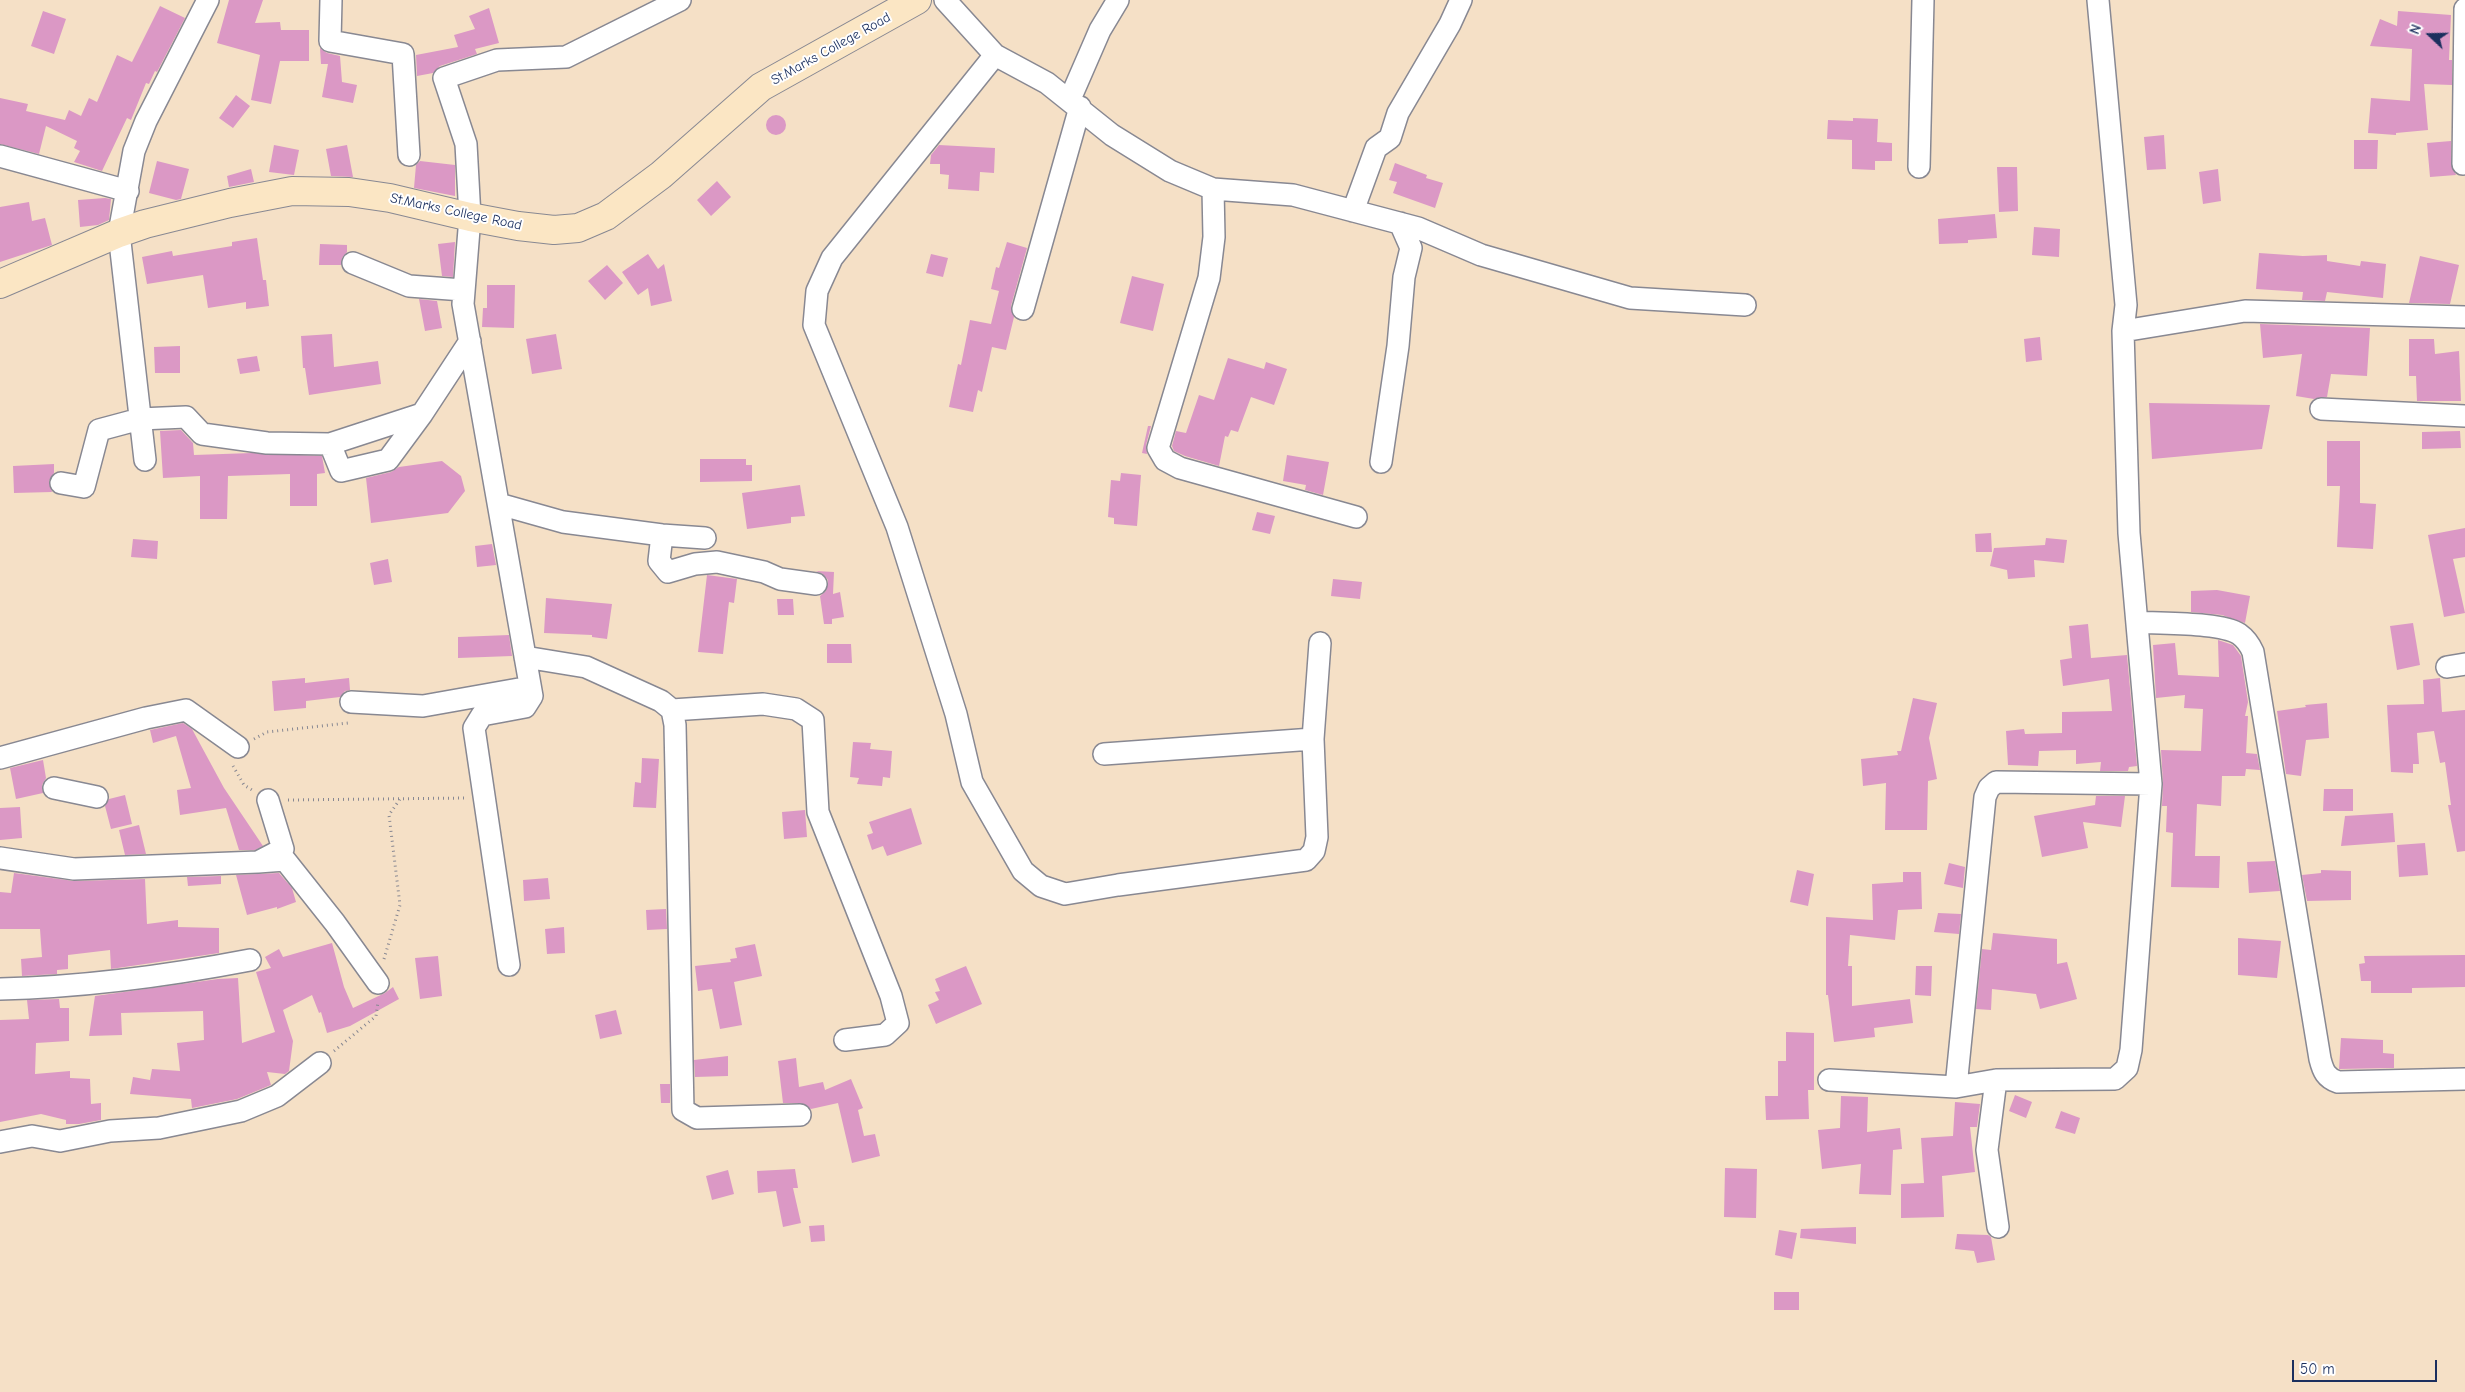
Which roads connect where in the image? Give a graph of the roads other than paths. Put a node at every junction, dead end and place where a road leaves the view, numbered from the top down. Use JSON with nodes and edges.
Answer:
{"nodes":[{"id":1,"x":208,"y":0,"type":"edge"},
{"id":2,"x":330,"y":0,"type":"edge"},
{"id":3,"x":680,"y":0,"type":"edge"},
{"id":4,"x":917,"y":0,"type":"edge"},
{"id":5,"x":945,"y":0,"type":"edge"},
{"id":6,"x":1118,"y":0,"type":"edge"},
{"id":7,"x":1461,"y":0,"type":"edge"},
{"id":8,"x":1923,"y":0,"type":"edge"},
{"id":9,"x":2098,"y":0,"type":"edge"},
{"id":10,"x":2465,"y":8,"type":"edge"},
{"id":11,"x":996,"y":55,"type":"junction"},
{"id":12,"x":1075,"y":103,"type":"junction"},
{"id":13,"x":409,"y":155,"type":"dead end"},
{"id":14,"x":0,"y":156,"type":"edge"},
{"id":15,"x":2463,"y":164,"type":"dead end"},
{"id":16,"x":1919,"y":167,"type":"dead end"},
{"id":17,"x":1213,"y":189,"type":"junction"},
{"id":18,"x":128,"y":191,"type":"junction"},
{"id":19,"x":1352,"y":211,"type":"junction"},
{"id":20,"x":470,"y":217,"type":"junction"},
{"id":21,"x":1400,"y":223,"type":"junction"},
{"id":22,"x":119,"y":232,"type":"junction"},
{"id":23,"x":353,"y":263,"type":"dead end"},
{"id":24,"x":0,"y":284,"type":"edge"},
{"id":25,"x":464,"y":290,"type":"junction"},
{"id":26,"x":1745,"y":305,"type":"dead end"},
{"id":27,"x":1023,"y":309,"type":"dead end"},
{"id":28,"x":2465,"y":317,"type":"edge"},
{"id":29,"x":2123,"y":331,"type":"junction"},
{"id":30,"x":470,"y":341,"type":"junction"},
{"id":31,"x":2321,"y":409,"type":"dead end"},
{"id":32,"x":422,"y":414,"type":"junction"},
{"id":33,"x":2465,"y":416,"type":"edge"},
{"id":34,"x":140,"y":419,"type":"junction"},
{"id":35,"x":330,"y":444,"type":"junction"},
{"id":36,"x":145,"y":460,"type":"dead end"},
{"id":37,"x":1381,"y":462,"type":"dead end"},
{"id":38,"x":61,"y":483,"type":"dead end"},
{"id":39,"x":498,"y":504,"type":"junction"},
{"id":40,"x":1356,"y":517,"type":"dead end"},
{"id":41,"x":662,"y":535,"type":"junction"},
{"id":42,"x":705,"y":538,"type":"dead end"},
{"id":43,"x":816,"y":584,"type":"dead end"},
{"id":44,"x":2137,"y":622,"type":"junction"},
{"id":45,"x":1320,"y":643,"type":"dead end"},
{"id":46,"x":525,"y":657,"type":"junction"},
{"id":47,"x":530,"y":687,"type":"junction"},
{"id":48,"x":672,"y":710,"type":"junction"},
{"id":49,"x":352,"y":712,"type":"road end"},
{"id":50,"x":1313,"y":739,"type":"junction"},
{"id":51,"x":238,"y":747,"type":"road end"},
{"id":52,"x":1104,"y":754,"type":"dead end"},
{"id":53,"x":0,"y":758,"type":"edge"},
{"id":54,"x":2151,"y":784,"type":"junction"},
{"id":55,"x":54,"y":788,"type":"dead end"},
{"id":56,"x":97,"y":797,"type":"dead end"},
{"id":57,"x":268,"y":800,"type":"road end"},
{"id":58,"x":0,"y":858,"type":"edge"},
{"id":59,"x":258,"y":862,"type":"junction"},
{"id":60,"x":250,"y":960,"type":"dead end"},
{"id":61,"x":508,"y":965,"type":"dead end"},
{"id":62,"x":378,"y":983,"type":"road end"},
{"id":63,"x":0,"y":989,"type":"edge"},
{"id":64,"x":845,"y":1040,"type":"dead end"},
{"id":65,"x":320,"y":1062,"type":"road end"},
{"id":66,"x":1830,"y":1080,"type":"dead end"},
{"id":67,"x":1996,"y":1080,"type":"junction"},
{"id":68,"x":2465,"y":1080,"type":"edge"},
{"id":69,"x":1956,"y":1087,"type":"junction"},
{"id":70,"x":800,"y":1115,"type":"dead end"},
{"id":71,"x":0,"y":1142,"type":"edge"},
{"id":72,"x":1998,"y":1227,"type":"dead end"}],
"edges":[{"from":1,"to":18,"type":"street"},
{"from":2,"to":13,"type":"street"},
{"from":3,"to":20,"type":"street"},
{"from":4,"to":20,"type":"main road","name":"St.Marks College Road"},
{"from":5,"to":11,"type":"street"},
{"from":6,"to":12,"type":"street"},
{"from":7,"to":19,"type":"street"},
{"from":8,"to":16,"type":"street"},
{"from":9,"to":29,"type":"street"},
{"from":10,"to":15,"type":"street"},
{"from":11,"to":12,"type":"street"},
{"from":11,"to":50,"type":"street"},
{"from":12,"to":17,"type":"street"},
{"from":12,"to":27,"type":"street"},
{"from":14,"to":18,"type":"street"},
{"from":17,"to":19,"type":"street"},
{"from":17,"to":40,"type":"street"},
{"from":18,"to":22,"type":"street"},
{"from":19,"to":21,"type":"street"},
{"from":20,"to":22,"type":"main road","name":"St.Marks College Road"},
{"from":20,"to":25,"type":"street"},
{"from":21,"to":26,"type":"street"},
{"from":21,"to":37,"type":"street"},
{"from":22,"to":24,"type":"main road","name":"St.Marks College Road"},
{"from":22,"to":34,"type":"street"},
{"from":23,"to":25,"type":"street"},
{"from":25,"to":30,"type":"street"},
{"from":28,"to":29,"type":"street"},
{"from":29,"to":44,"type":"street"},
{"from":30,"to":32,"type":"street"},
{"from":30,"to":39,"type":"street"},
{"from":31,"to":33,"type":"street"},
{"from":32,"to":35,"type":"street"},
{"from":32,"to":35,"type":"street"},
{"from":34,"to":35,"type":"street"},
{"from":34,"to":36,"type":"street"},
{"from":34,"to":38,"type":"street"},
{"from":39,"to":41,"type":"street"},
{"from":39,"to":46,"type":"street"},
{"from":41,"to":42,"type":"street"},
{"from":41,"to":43,"type":"street"},
{"from":44,"to":54,"type":"street"},
{"from":44,"to":68,"type":"street"},
{"from":45,"to":50,"type":"street"},
{"from":46,"to":47,"type":"street"},
{"from":46,"to":48,"type":"street"},
{"from":47,"to":49,"type":"street"},
{"from":47,"to":61,"type":"street"},
{"from":48,"to":64,"type":"street"},
{"from":48,"to":70,"type":"street"},
{"from":50,"to":52,"type":"street"},
{"from":51,"to":53,"type":"street"},
{"from":54,"to":67,"type":"street"},
{"from":54,"to":69,"type":"street"},
{"from":55,"to":56,"type":"street"},
{"from":57,"to":59,"type":"street"},
{"from":58,"to":59,"type":"street"},
{"from":59,"to":62,"type":"street"},
{"from":60,"to":63,"type":"street"},
{"from":65,"to":71,"type":"street"},
{"from":66,"to":69,"type":"street"},
{"from":67,"to":69,"type":"street"},
{"from":67,"to":72,"type":"street"}]}
